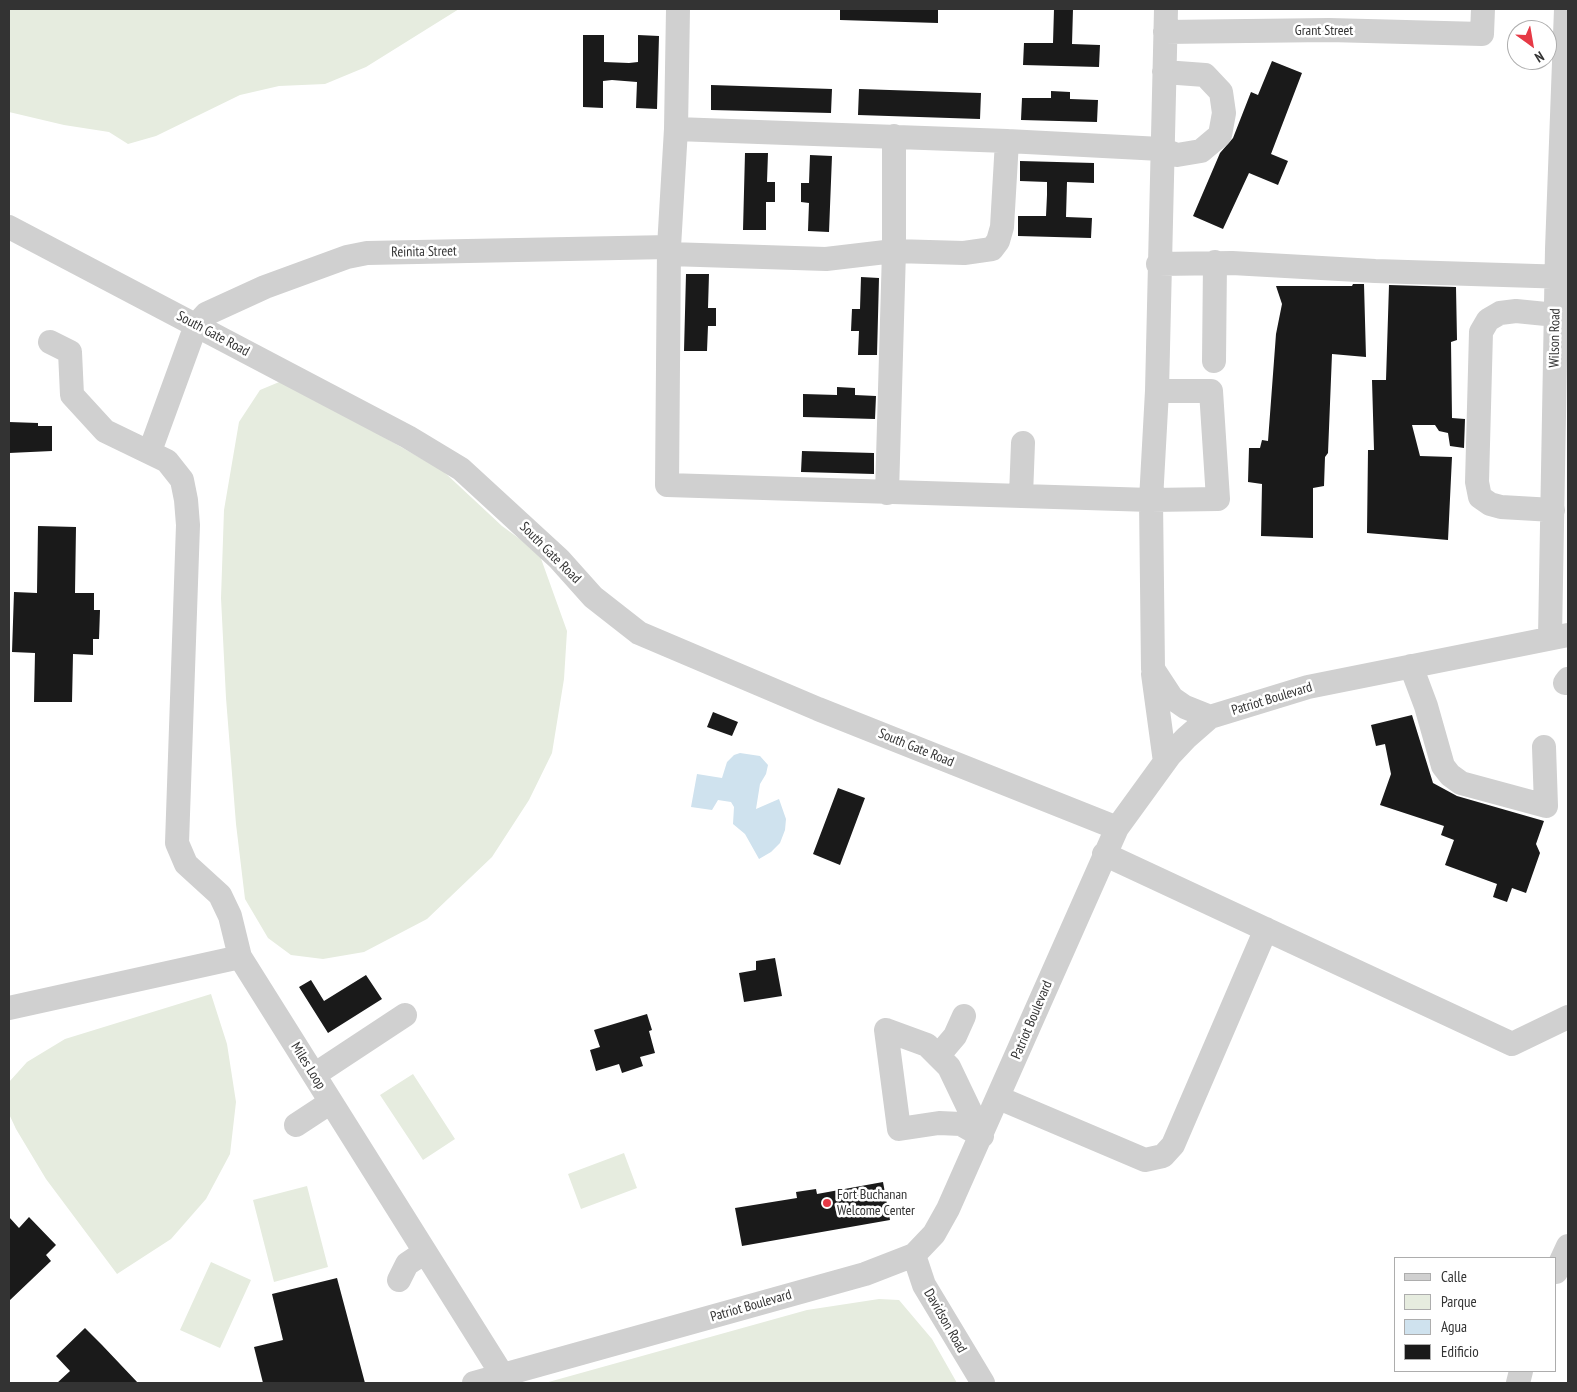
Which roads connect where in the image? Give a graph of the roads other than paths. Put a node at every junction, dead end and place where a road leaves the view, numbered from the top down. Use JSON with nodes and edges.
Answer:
{"nodes":[{"id":1,"x":678,"y":9,"type":"edge"},
{"id":2,"x":1166,"y":9,"type":"edge"},
{"id":3,"x":1483,"y":9,"type":"edge"},
{"id":4,"x":1566,"y":9,"type":"edge"},
{"id":5,"x":1166,"y":32,"type":"junction"},
{"id":6,"x":1164,"y":72,"type":"junction"},
{"id":7,"x":676,"y":129,"type":"junction"},
{"id":8,"x":894,"y":136,"type":"junction"},
{"id":9,"x":1007,"y":140,"type":"junction"},
{"id":10,"x":1162,"y":149,"type":"junction"},
{"id":11,"x":9,"y":227,"type":"edge"},
{"id":12,"x":669,"y":251,"type":"junction"},
{"id":13,"x":894,"y":251,"type":"junction"},
{"id":14,"x":1215,"y":262,"type":"junction"},
{"id":15,"x":1158,"y":264,"type":"junction"},
{"id":16,"x":1562,"y":276,"type":"edge"},
{"id":17,"x":1556,"y":315,"type":"junction"},
{"id":18,"x":196,"y":325,"type":"junction"},
{"id":19,"x":50,"y":342,"type":"dead end"},
{"id":20,"x":1214,"y":361,"type":"dead end"},
{"id":21,"x":1157,"y":391,"type":"junction"},
{"id":22,"x":1023,"y":443,"type":"dead end"},
{"id":23,"x":150,"y":451,"type":"junction"},
{"id":24,"x":887,"y":493,"type":"junction"},
{"id":25,"x":1021,"y":496,"type":"junction"},
{"id":26,"x":1151,"y":500,"type":"junction"},
{"id":27,"x":1552,"y":510,"type":"junction"},
{"id":28,"x":1559,"y":636,"type":"edge"},
{"id":29,"x":1411,"y":666,"type":"junction"},
{"id":30,"x":1153,"y":670,"type":"junction"},
{"id":31,"x":1210,"y":717,"type":"junction"},
{"id":32,"x":1544,"y":747,"type":"dead end"},
{"id":33,"x":1163,"y":765,"type":"junction"},
{"id":34,"x":1117,"y":828,"type":"junction"},
{"id":35,"x":1104,"y":854,"type":"junction"},
{"id":36,"x":1266,"y":929,"type":"junction"},
{"id":37,"x":240,"y":957,"type":"junction"},
{"id":38,"x":9,"y":1008,"type":"edge"},
{"id":39,"x":405,"y":1015,"type":"dead end"},
{"id":40,"x":964,"y":1016,"type":"dead end"},
{"id":41,"x":1568,"y":1017,"type":"edge"},
{"id":42,"x":938,"y":1056,"type":"junction"},
{"id":43,"x":314,"y":1075,"type":"junction"},
{"id":44,"x":999,"y":1098,"type":"junction"},
{"id":45,"x":331,"y":1102,"type":"junction"},
{"id":46,"x":296,"y":1125,"type":"dead end"},
{"id":47,"x":982,"y":1136,"type":"junction"},
{"id":48,"x":1568,"y":1246,"type":"edge"},
{"id":49,"x":425,"y":1252,"type":"junction"},
{"id":50,"x":914,"y":1255,"type":"junction"},
{"id":51,"x":1557,"y":1270,"type":"edge"},
{"id":52,"x":399,"y":1280,"type":"dead end"},
{"id":53,"x":503,"y":1376,"type":"junction"},
{"id":54,"x":474,"y":1383,"type":"edge"},
{"id":55,"x":983,"y":1383,"type":"edge"}],
"edges":[{"from":1,"to":7,"type":"street"},
{"from":2,"to":5,"type":"street"},
{"from":3,"to":5,"type":"street","name":"Grant Street"},
{"from":4,"to":16,"type":"street","name":"Wilson Road"},
{"from":5,"to":6,"type":"street"},
{"from":6,"to":10,"type":"street"},
{"from":6,"to":10,"type":"street"},
{"from":7,"to":8,"type":"street"},
{"from":7,"to":12,"type":"street"},
{"from":8,"to":9,"type":"street"},
{"from":8,"to":13,"type":"street"},
{"from":9,"to":10,"type":"street"},
{"from":9,"to":13,"type":"street","name":"Reinita Street"},
{"from":10,"to":15,"type":"street"},
{"from":11,"to":18,"type":"street","name":"South Gate Road"},
{"from":12,"to":13,"type":"street","name":"Reinita Street"},
{"from":12,"to":18,"type":"street","name":"Reinita Street"},
{"from":12,"to":24,"type":"street"},
{"from":13,"to":24,"type":"street"},
{"from":14,"to":15,"type":"street"},
{"from":14,"to":16,"type":"street"},
{"from":14,"to":20,"type":"street"},
{"from":15,"to":21,"type":"street"},
{"from":16,"to":17,"type":"street","name":"Wilson Road"},
{"from":17,"to":27,"type":"street","name":"Wilson Road"},
{"from":17,"to":27,"type":"street"},
{"from":18,"to":23,"type":"street"},
{"from":18,"to":34,"type":"street","name":"South Gate Road"},
{"from":19,"to":23,"type":"street","name":"Miles Loop"},
{"from":21,"to":26,"type":"street"},
{"from":21,"to":26,"type":"street"},
{"from":22,"to":25,"type":"street"},
{"from":23,"to":37,"type":"street","name":"Miles Loop"},
{"from":24,"to":25,"type":"street"},
{"from":25,"to":26,"type":"street"},
{"from":26,"to":30,"type":"street"},
{"from":27,"to":28,"type":"street","name":"Wilson Road"},
{"from":28,"to":29,"type":"street","name":"Patriot Boulevard"},
{"from":29,"to":31,"type":"street","name":"Patriot Boulevard"},
{"from":29,"to":32,"type":"street"},
{"from":30,"to":31,"type":"street"},
{"from":30,"to":33,"type":"street"},
{"from":31,"to":33,"type":"street","name":"Patriot Boulevard"},
{"from":33,"to":34,"type":"street","name":"Patriot Boulevard"},
{"from":34,"to":35,"type":"street","name":"Patriot Boulevard"},
{"from":35,"to":36,"type":"street"},
{"from":35,"to":44,"type":"street","name":"Patriot Boulevard"},
{"from":36,"to":41,"type":"street"},
{"from":36,"to":44,"type":"street"},
{"from":37,"to":38,"type":"street"},
{"from":37,"to":43,"type":"street","name":"Miles Loop"},
{"from":39,"to":43,"type":"street"},
{"from":40,"to":42,"type":"street"},
{"from":42,"to":47,"type":"street"},
{"from":42,"to":47,"type":"street"},
{"from":43,"to":45,"type":"street","name":"Miles Loop"},
{"from":44,"to":47,"type":"street","name":"Patriot Boulevard"},
{"from":45,"to":46,"type":"street"},
{"from":45,"to":49,"type":"street","name":"Miles Loop"},
{"from":47,"to":50,"type":"street","name":"Patriot Boulevard"},
{"from":48,"to":51,"type":"street"},
{"from":49,"to":52,"type":"street"},
{"from":49,"to":53,"type":"street","name":"Miles Loop"},
{"from":50,"to":53,"type":"street","name":"Patriot Boulevard"},
{"from":50,"to":55,"type":"street","name":"Davidson Road"},
{"from":53,"to":54,"type":"street","name":"Patriot Boulevard"}]}
